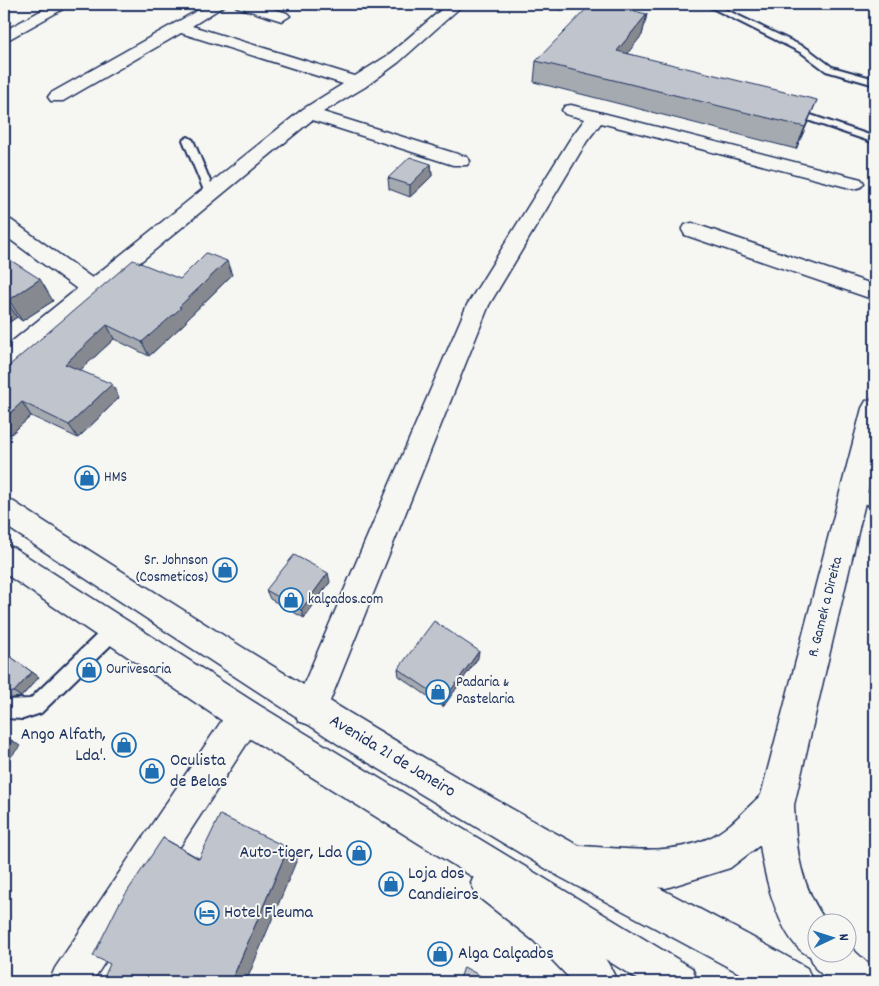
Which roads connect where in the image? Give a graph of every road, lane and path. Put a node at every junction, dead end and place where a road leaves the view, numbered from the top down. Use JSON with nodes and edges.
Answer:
{"nodes":[{"id":1,"x":64,"y":4,"type":"edge"},
{"id":2,"x":219,"y":4,"type":"edge"},
{"id":3,"x":242,"y":4,"type":"edge"},
{"id":4,"x":456,"y":4,"type":"edge"},
{"id":5,"x":708,"y":4,"type":"edge"},
{"id":6,"x":282,"y":16,"type":"dead end"},
{"id":7,"x":179,"y":27,"type":"junction"},
{"id":8,"x":4,"y":37,"type":"edge"},
{"id":9,"x":875,"y":82,"type":"edge"},
{"id":10,"x":359,"y":83,"type":"junction"},
{"id":11,"x":58,"y":97,"type":"dead end"},
{"id":12,"x":778,"y":108,"type":"edge"},
{"id":13,"x":571,"y":110,"type":"dead end"},
{"id":14,"x":309,"y":114,"type":"junction"},
{"id":15,"x":596,"y":117,"type":"junction"},
{"id":16,"x":188,"y":140,"type":"dead end"},
{"id":17,"x":875,"y":140,"type":"edge"},
{"id":18,"x":460,"y":161,"type":"dead end"},
{"id":19,"x":854,"y":183,"type":"dead end"},
{"id":20,"x":210,"y":193,"type":"junction"},
{"id":21,"x":4,"y":225,"type":"edge"},
{"id":22,"x":692,"y":230,"type":"dead end"},
{"id":23,"x":92,"y":289,"type":"junction"},
{"id":24,"x":875,"y":293,"type":"edge"},
{"id":25,"x":4,"y":361,"type":"edge"},
{"id":26,"x":875,"y":408,"type":"edge"},
{"id":27,"x":865,"y":498,"type":"edge"},
{"id":28,"x":4,"y":510,"type":"edge"},
{"id":29,"x":4,"y":557,"type":"edge"},
{"id":30,"x":114,"y":630,"type":"junction"},
{"id":31,"x":310,"y":708,"type":"junction"},
{"id":32,"x":4,"y":709,"type":"edge"},
{"id":33,"x":245,"y":716,"type":"junction"},
{"id":34,"x":386,"y":803,"type":"junction"},
{"id":35,"x":776,"y":806,"type":"junction"},
{"id":36,"x":573,"y":864,"type":"junction"},
{"id":37,"x":806,"y":923,"type":"edge"},
{"id":38,"x":840,"y":964,"type":"edge"},
{"id":39,"x":69,"y":982,"type":"edge"},
{"id":40,"x":597,"y":982,"type":"edge"},
{"id":41,"x":678,"y":982,"type":"edge"},
{"id":42,"x":793,"y":982,"type":"edge"},
{"id":43,"x":859,"y":982,"type":"edge"}],
"edges":[{"from":1,"to":8,"type":"street"},
{"from":2,"to":7,"type":"street"},
{"from":3,"to":6,"type":"street"},
{"from":4,"to":10,"type":"street"},
{"from":5,"to":9,"type":"lane"},
{"from":7,"to":10,"type":"street"},
{"from":7,"to":11,"type":"street"},
{"from":10,"to":14,"type":"street"},
{"from":12,"to":17,"type":"lane"},
{"from":13,"to":15,"type":"street"},
{"from":14,"to":18,"type":"street"},
{"from":14,"to":20,"type":"street"},
{"from":15,"to":19,"type":"street"},
{"from":15,"to":31,"type":"street"},
{"from":16,"to":20,"type":"lane"},
{"from":20,"to":23,"type":"street"},
{"from":21,"to":23,"type":"street"},
{"from":22,"to":24,"type":"street"},
{"from":23,"to":25,"type":"street"},
{"from":26,"to":27,"type":"street","name":"R. Gamek a Direita"},
{"from":27,"to":35,"type":"street","name":"R. Gamek a Direita"},
{"from":28,"to":31,"type":"street","name":"Avenida 21 de Janeiro"},
{"from":29,"to":30,"type":"street"},
{"from":30,"to":32,"type":"lane"},
{"from":30,"to":33,"type":"street"},
{"from":31,"to":36,"type":"street","name":"Avenida 21 de Janeiro"},
{"from":33,"to":34,"type":"street"},
{"from":33,"to":39,"type":"street"},
{"from":34,"to":40,"type":"street"},
{"from":34,"to":41,"type":"street"},
{"from":35,"to":36,"type":"street"},
{"from":35,"to":37,"type":"street","name":"R. Gamek a Direita"},
{"from":36,"to":42,"type":"street","name":"Avenida 21 de Janeiro"},
{"from":38,"to":43,"type":"street"}]}
